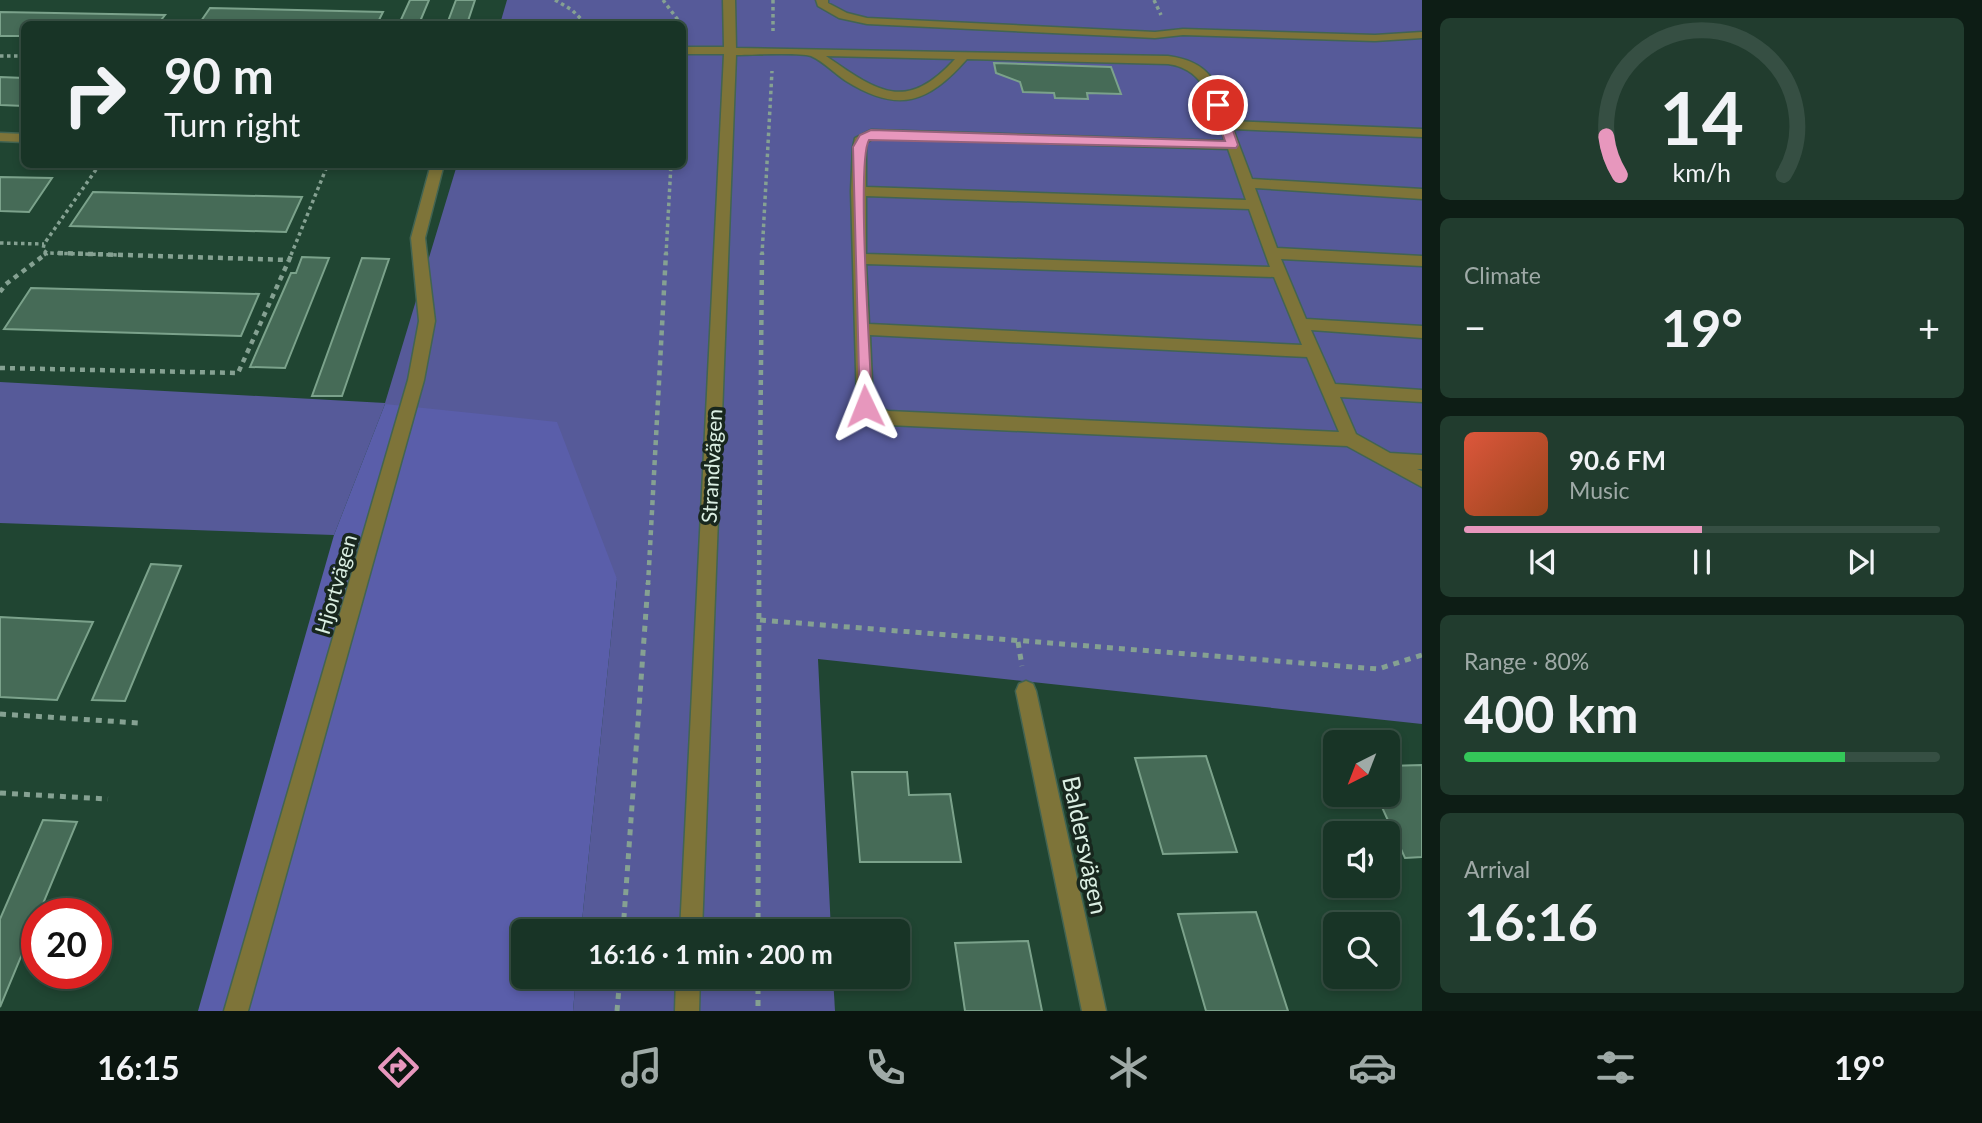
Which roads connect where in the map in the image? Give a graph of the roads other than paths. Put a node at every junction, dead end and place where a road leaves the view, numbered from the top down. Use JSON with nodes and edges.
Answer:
{"nodes":[{"id":1,"x":729,"y":0,"type":"edge"},
{"id":2,"x":822,"y":0,"type":"edge"},
{"id":3,"x":1422,"y":35,"type":"edge"},
{"id":4,"x":1155,"y":36,"type":"junction"},
{"id":5,"x":686,"y":50,"type":"edge"},
{"id":6,"x":730,"y":51,"type":"junction"},
{"id":7,"x":812,"y":52,"type":"junction"},
{"id":8,"x":964,"y":56,"type":"junction"},
{"id":9,"x":1168,"y":60,"type":"junction"},
{"id":10,"x":1225,"y":125,"type":"junction"},
{"id":11,"x":1422,"y":132,"type":"edge"},
{"id":12,"x":0,"y":138,"type":"edge"},
{"id":13,"x":21,"y":138,"type":"edge"},
{"id":14,"x":1232,"y":145,"type":"junction"},
{"id":15,"x":437,"y":168,"type":"edge"},
{"id":16,"x":1245,"y":183,"type":"junction"},
{"id":17,"x":858,"y":191,"type":"junction"},
{"id":18,"x":1422,"y":194,"type":"edge"},
{"id":19,"x":1255,"y":205,"type":"junction"},
{"id":20,"x":1272,"y":253,"type":"junction"},
{"id":21,"x":859,"y":259,"type":"junction"},
{"id":22,"x":1422,"y":261,"type":"edge"},
{"id":23,"x":1279,"y":272,"type":"junction"},
{"id":24,"x":1302,"y":324,"type":"junction"},
{"id":25,"x":862,"y":329,"type":"junction"},
{"id":26,"x":1422,"y":332,"type":"edge"},
{"id":27,"x":1311,"y":351,"type":"junction"},
{"id":28,"x":1329,"y":390,"type":"junction"},
{"id":29,"x":1422,"y":396,"type":"edge"},
{"id":30,"x":1350,"y":439,"type":"junction"},
{"id":31,"x":1388,"y":460,"type":"junction"},
{"id":32,"x":1422,"y":463,"type":"edge"},
{"id":33,"x":1422,"y":481,"type":"edge"},
{"id":34,"x":1026,"y":691,"type":"dead end"},
{"id":35,"x":692,"y":919,"type":"edge"},
{"id":36,"x":688,"y":989,"type":"edge"},
{"id":37,"x":236,"y":1011,"type":"edge"},
{"id":38,"x":687,"y":1011,"type":"edge"},
{"id":39,"x":1094,"y":1011,"type":"edge"}],
"edges":[{"from":1,"to":6,"type":"street","name":"Strandvägen"},
{"from":2,"to":4,"type":"street"},
{"from":3,"to":4,"type":"street"},
{"from":4,"to":9,"type":"street"},
{"from":5,"to":6,"type":"street"},
{"from":6,"to":7,"type":"street"},
{"from":6,"to":35,"type":"street","name":"Strandvägen"},
{"from":7,"to":8,"type":"street"},
{"from":7,"to":8,"type":"street"},
{"from":8,"to":9,"type":"street"},
{"from":9,"to":10,"type":"street"},
{"from":10,"to":11,"type":"street"},
{"from":10,"to":14,"type":"street"},
{"from":12,"to":13,"type":"street"},
{"from":14,"to":16,"type":"street"},
{"from":14,"to":17,"type":"street"},
{"from":15,"to":37,"type":"street","name":"Hjortvägen"},
{"from":16,"to":18,"type":"street"},
{"from":16,"to":19,"type":"street"},
{"from":17,"to":19,"type":"street"},
{"from":17,"to":21,"type":"street"},
{"from":19,"to":20,"type":"street"},
{"from":20,"to":22,"type":"street"},
{"from":20,"to":23,"type":"street"},
{"from":21,"to":23,"type":"street"},
{"from":21,"to":25,"type":"street"},
{"from":23,"to":24,"type":"street"},
{"from":24,"to":26,"type":"street"},
{"from":24,"to":27,"type":"street"},
{"from":25,"to":27,"type":"street"},
{"from":25,"to":30,"type":"street"},
{"from":27,"to":28,"type":"street"},
{"from":28,"to":29,"type":"street"},
{"from":28,"to":30,"type":"street"},
{"from":30,"to":31,"type":"street"},
{"from":31,"to":32,"type":"street"},
{"from":31,"to":33,"type":"street"},
{"from":34,"to":39,"type":"street","name":"Baldersvägen"},
{"from":36,"to":38,"type":"street"}]}
